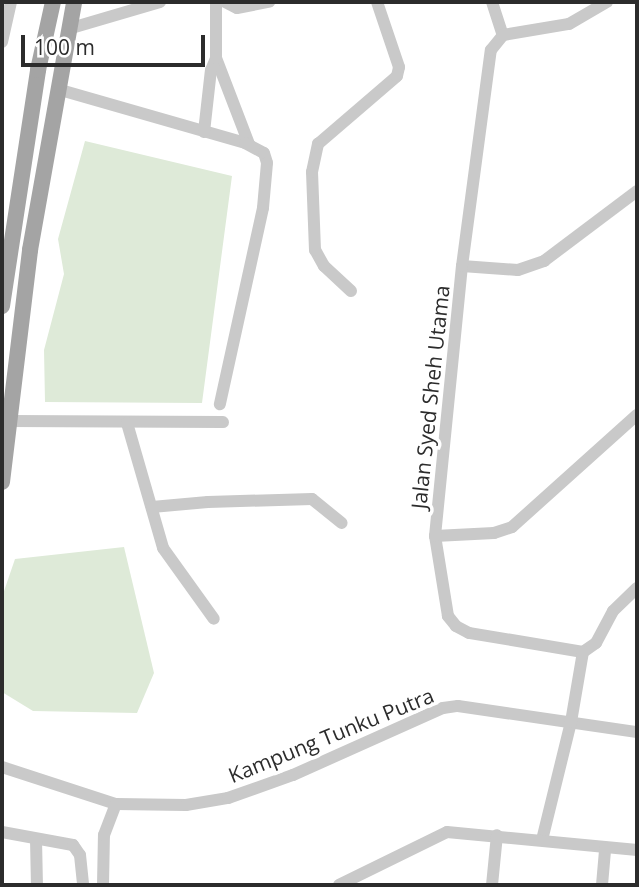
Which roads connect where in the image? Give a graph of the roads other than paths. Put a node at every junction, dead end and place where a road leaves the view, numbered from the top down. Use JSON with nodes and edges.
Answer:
{"nodes":[{"id":1,"x":11,"y":2,"type":"edge"},
{"id":2,"x":53,"y":2,"type":"edge"},
{"id":3,"x":74,"y":2,"type":"edge"},
{"id":4,"x":160,"y":2,"type":"edge"},
{"id":5,"x":216,"y":2,"type":"edge"},
{"id":6,"x":225,"y":2,"type":"edge"},
{"id":7,"x":269,"y":2,"type":"edge"},
{"id":8,"x":377,"y":2,"type":"edge"},
{"id":9,"x":492,"y":2,"type":"edge"},
{"id":10,"x":607,"y":2,"type":"edge"},
{"id":11,"x":68,"y":30,"type":"junction"},
{"id":12,"x":500,"y":38,"type":"junction"},
{"id":13,"x":2,"y":42,"type":"edge"},
{"id":14,"x":216,"y":58,"type":"junction"},
{"id":15,"x":57,"y":89,"type":"junction"},
{"id":16,"x":31,"y":120,"type":"junction"},
{"id":17,"x":52,"y":121,"type":"junction"},
{"id":18,"x":204,"y":132,"type":"junction"},
{"id":19,"x":249,"y":144,"type":"junction"},
{"id":20,"x":637,"y":191,"type":"edge"},
{"id":21,"x":462,"y":266,"type":"junction"},
{"id":22,"x":351,"y":291,"type":"dead end"},
{"id":23,"x":2,"y":306,"type":"edge"},
{"id":24,"x":220,"y":404,"type":"dead end"},
{"id":25,"x":637,"y":415,"type":"edge"},
{"id":26,"x":10,"y":421,"type":"junction"},
{"id":27,"x":223,"y":422,"type":"dead end"},
{"id":28,"x":127,"y":423,"type":"junction"},
{"id":29,"x":2,"y":482,"type":"edge"},
{"id":30,"x":152,"y":507,"type":"junction"},
{"id":31,"x":342,"y":523,"type":"dead end"},
{"id":32,"x":435,"y":537,"type":"junction"},
{"id":33,"x":637,"y":588,"type":"edge"},
{"id":34,"x":214,"y":619,"type":"dead end"},
{"id":35,"x":583,"y":652,"type":"junction"},
{"id":36,"x":571,"y":722,"type":"junction"},
{"id":37,"x":637,"y":732,"type":"edge"},
{"id":38,"x":2,"y":767,"type":"edge"},
{"id":39,"x":116,"y":804,"type":"junction"},
{"id":40,"x":2,"y":832,"type":"edge"},
{"id":41,"x":497,"y":835,"type":"junction"},
{"id":42,"x":36,"y":839,"type":"junction"},
{"id":43,"x":542,"y":840,"type":"junction"},
{"id":44,"x":605,"y":848,"type":"junction"},
{"id":45,"x":637,"y":850,"type":"edge"},
{"id":46,"x":344,"y":884,"type":"edge"},
{"id":47,"x":37,"y":885,"type":"edge"},
{"id":48,"x":83,"y":885,"type":"edge"},
{"id":49,"x":103,"y":885,"type":"edge"},
{"id":50,"x":492,"y":885,"type":"edge"},
{"id":51,"x":603,"y":885,"type":"edge"}],
"edges":[{"from":1,"to":13,"type":"street"},
{"from":2,"to":16,"type":"main road"},
{"from":3,"to":11,"type":"main road"},
{"from":4,"to":11,"type":"street"},
{"from":5,"to":14,"type":"street"},
{"from":6,"to":7,"type":"street"},
{"from":8,"to":22,"type":"street"},
{"from":9,"to":12,"type":"street"},
{"from":10,"to":12,"type":"street"},
{"from":11,"to":15,"type":"main road"},
{"from":12,"to":21,"type":"street","name":"Jalan Syed Sheh Utama"},
{"from":14,"to":18,"type":"street"},
{"from":14,"to":19,"type":"street"},
{"from":15,"to":17,"type":"main road"},
{"from":15,"to":18,"type":"street"},
{"from":16,"to":17,"type":"main road"},
{"from":16,"to":23,"type":"main road"},
{"from":17,"to":26,"type":"main road"},
{"from":18,"to":19,"type":"street"},
{"from":19,"to":24,"type":"street"},
{"from":20,"to":21,"type":"street"},
{"from":21,"to":32,"type":"street","name":"Jalan Syed Sheh Utama"},
{"from":25,"to":32,"type":"street"},
{"from":26,"to":28,"type":"street"},
{"from":26,"to":29,"type":"main road"},
{"from":27,"to":28,"type":"street"},
{"from":28,"to":30,"type":"street"},
{"from":30,"to":31,"type":"street"},
{"from":30,"to":34,"type":"street"},
{"from":32,"to":35,"type":"street","name":"Jalan Syed Sheh Utama"},
{"from":33,"to":35,"type":"street"},
{"from":35,"to":36,"type":"street"},
{"from":36,"to":37,"type":"street","name":"Kampung Tunku Putra"},
{"from":36,"to":39,"type":"street","name":"Kampung Tunku Putra"},
{"from":36,"to":43,"type":"street"},
{"from":38,"to":39,"type":"street","name":"Kampung Tunku Putra"},
{"from":39,"to":49,"type":"street"},
{"from":40,"to":42,"type":"street"},
{"from":41,"to":43,"type":"street"},
{"from":41,"to":46,"type":"street"},
{"from":41,"to":50,"type":"street"},
{"from":42,"to":47,"type":"street"},
{"from":42,"to":48,"type":"street"},
{"from":43,"to":44,"type":"street"},
{"from":44,"to":45,"type":"street"},
{"from":44,"to":51,"type":"street"}]}
